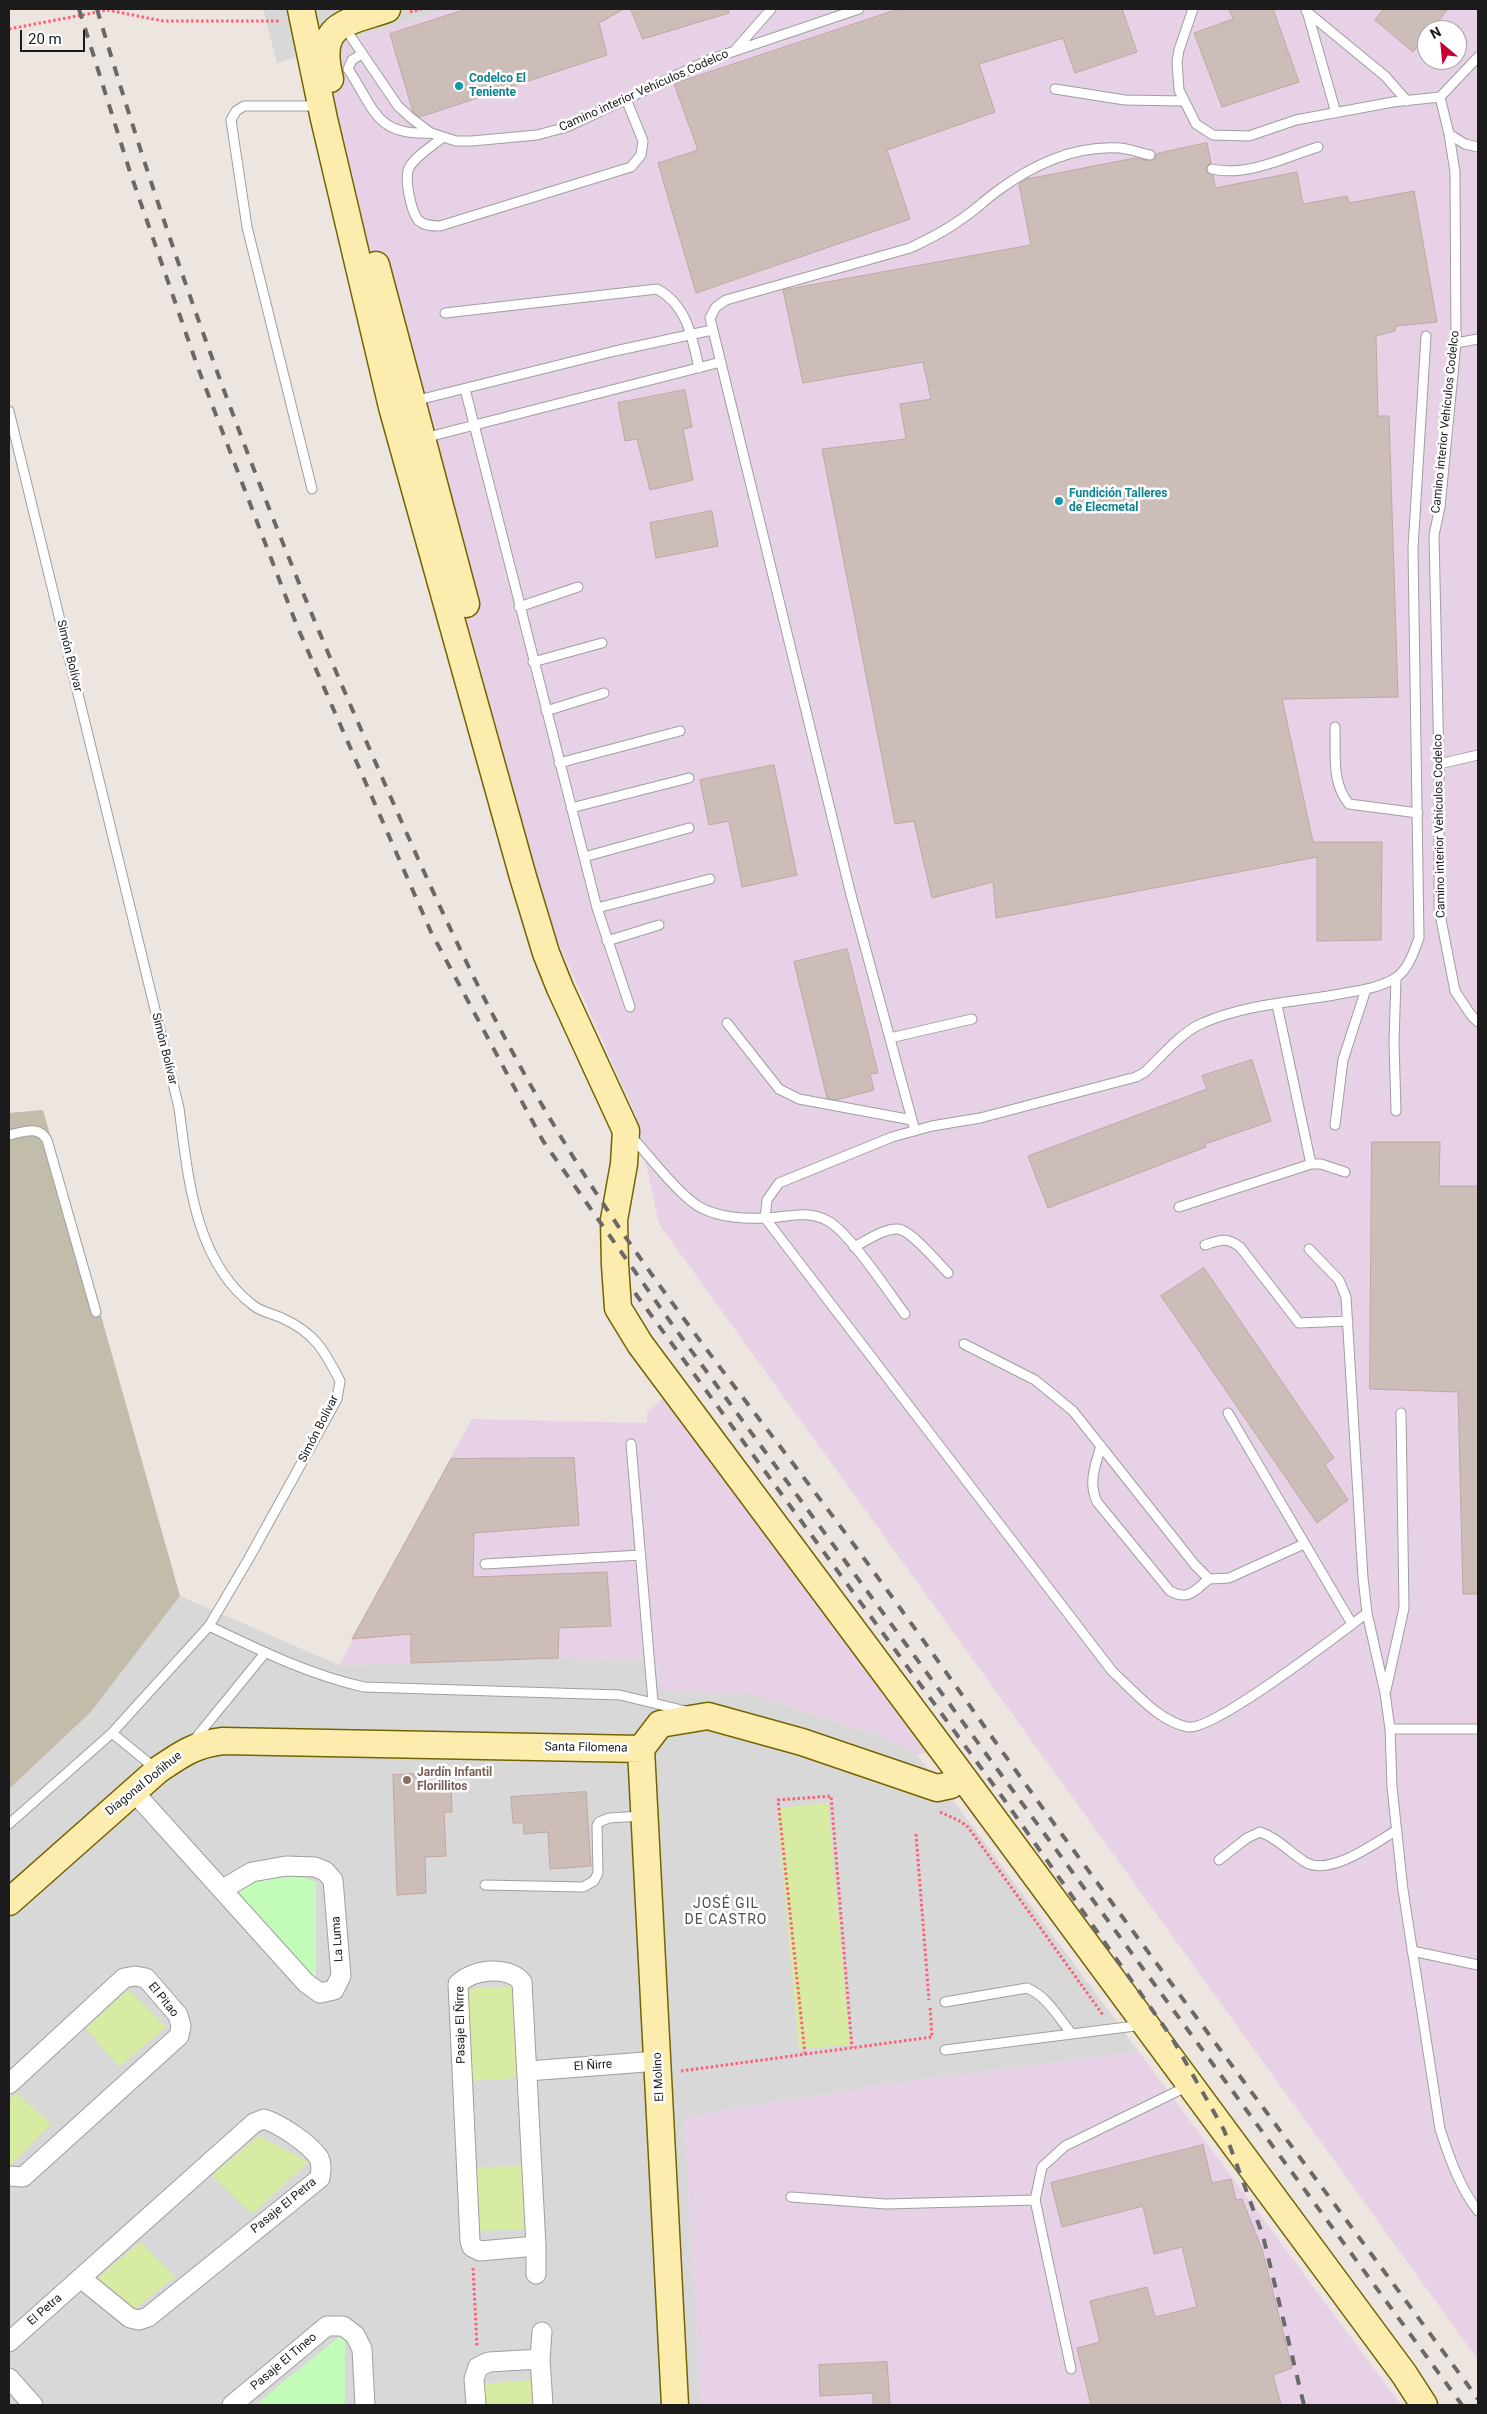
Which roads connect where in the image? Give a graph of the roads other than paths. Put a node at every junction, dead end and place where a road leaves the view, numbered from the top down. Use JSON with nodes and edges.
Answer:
{"nodes":[{"id":1,"x":319,"y":9,"type":"edge"},
{"id":2,"x":387,"y":9,"type":"edge"},
{"id":3,"x":771,"y":9,"type":"edge"},
{"id":4,"x":859,"y":9,"type":"edge"},
{"id":5,"x":1193,"y":9,"type":"edge"},
{"id":6,"x":1306,"y":10,"type":"edge"},
{"id":7,"x":296,"y":21,"type":"edge"},
{"id":8,"x":347,"y":30,"type":"junction"},
{"id":9,"x":734,"y":51,"type":"junction"},
{"id":10,"x":362,"y":54,"type":"junction"},
{"id":11,"x":1478,"y":57,"type":"edge"},
{"id":12,"x":1055,"y":90,"type":"dead end"},
{"id":13,"x":1440,"y":97,"type":"junction"},
{"id":14,"x":626,"y":98,"type":"junction"},
{"id":15,"x":1183,"y":101,"type":"junction"},
{"id":16,"x":1407,"y":101,"type":"junction"},
{"id":17,"x":321,"y":106,"type":"junction"},
{"id":18,"x":1336,"y":112,"type":"junction"},
{"id":19,"x":431,"y":133,"type":"junction"},
{"id":20,"x":1449,"y":134,"type":"junction"},
{"id":21,"x":443,"y":137,"type":"junction"},
{"id":22,"x":1318,"y":147,"type":"dead end"},
{"id":23,"x":1478,"y":147,"type":"edge"},
{"id":24,"x":1150,"y":155,"type":"dead end"},
{"id":25,"x":1212,"y":169,"type":"dead end"},
{"id":26,"x":444,"y":313,"type":"dead end"},
{"id":27,"x":712,"y":330,"type":"junction"},
{"id":28,"x":691,"y":336,"type":"junction"},
{"id":29,"x":1426,"y":336,"type":"dead end"},
{"id":30,"x":1478,"y":339,"type":"edge"},
{"id":31,"x":1456,"y":343,"type":"junction"},
{"id":32,"x":721,"y":362,"type":"junction"},
{"id":33,"x":699,"y":368,"type":"junction"},
{"id":34,"x":465,"y":389,"type":"junction"},
{"id":35,"x":402,"y":404,"type":"junction"},
{"id":36,"x":9,"y":412,"type":"edge"},
{"id":37,"x":473,"y":425,"type":"junction"},
{"id":38,"x":412,"y":441,"type":"junction"},
{"id":39,"x":312,"y":488,"type":"dead end"},
{"id":40,"x":578,"y":587,"type":"dead end"},
{"id":41,"x":519,"y":607,"type":"junction"},
{"id":42,"x":602,"y":643,"type":"dead end"},
{"id":43,"x":533,"y":662,"type":"junction"},
{"id":44,"x":604,"y":693,"type":"dead end"},
{"id":45,"x":546,"y":711,"type":"junction"},
{"id":46,"x":1336,"y":727,"type":"dead end"},
{"id":47,"x":680,"y":732,"type":"dead end"},
{"id":48,"x":1478,"y":754,"type":"edge"},
{"id":49,"x":559,"y":763,"type":"junction"},
{"id":50,"x":1440,"y":764,"type":"junction"},
{"id":51,"x":689,"y":778,"type":"dead end"},
{"id":52,"x":571,"y":808,"type":"junction"},
{"id":53,"x":1418,"y":813,"type":"junction"},
{"id":54,"x":689,"y":828,"type":"dead end"},
{"id":55,"x":584,"y":857,"type":"junction"},
{"id":56,"x":710,"y":879,"type":"dead end"},
{"id":57,"x":597,"y":908,"type":"junction"},
{"id":58,"x":659,"y":925,"type":"dead end"},
{"id":59,"x":607,"y":941,"type":"junction"},
{"id":60,"x":1396,"y":978,"type":"junction"},
{"id":61,"x":1366,"y":989,"type":"junction"},
{"id":62,"x":1277,"y":1005,"type":"junction"},
{"id":63,"x":630,"y":1007,"type":"dead end"},
{"id":64,"x":972,"y":1019,"type":"dead end"},
{"id":65,"x":1478,"y":1022,"type":"edge"},
{"id":66,"x":727,"y":1023,"type":"dead end"},
{"id":67,"x":890,"y":1038,"type":"junction"},
{"id":68,"x":1396,"y":1111,"type":"dead end"},
{"id":69,"x":912,"y":1120,"type":"junction"},
{"id":70,"x":1335,"y":1125,"type":"dead end"},
{"id":71,"x":626,"y":1131,"type":"junction"},
{"id":72,"x":915,"y":1131,"type":"junction"},
{"id":73,"x":9,"y":1134,"type":"edge"},
{"id":74,"x":1311,"y":1164,"type":"junction"},
{"id":75,"x":1345,"y":1172,"type":"dead end"},
{"id":76,"x":1179,"y":1207,"type":"dead end"},
{"id":77,"x":765,"y":1218,"type":"junction"},
{"id":78,"x":1205,"y":1245,"type":"dead end"},
{"id":79,"x":854,"y":1247,"type":"junction"},
{"id":80,"x":1310,"y":1249,"type":"dead end"},
{"id":81,"x":948,"y":1273,"type":"dead end"},
{"id":82,"x":96,"y":1312,"type":"dead end"},
{"id":83,"x":905,"y":1314,"type":"dead end"},
{"id":84,"x":1348,"y":1321,"type":"junction"},
{"id":85,"x":964,"y":1344,"type":"dead end"},
{"id":86,"x":1228,"y":1413,"type":"dead end"},
{"id":87,"x":1401,"y":1413,"type":"dead end"},
{"id":88,"x":631,"y":1444,"type":"dead end"},
{"id":89,"x":1101,"y":1446,"type":"junction"},
{"id":90,"x":1304,"y":1544,"type":"junction"},
{"id":91,"x":641,"y":1555,"type":"junction"},
{"id":92,"x":485,"y":1564,"type":"dead end"},
{"id":93,"x":1209,"y":1579,"type":"junction"},
{"id":94,"x":1367,"y":1613,"type":"junction"},
{"id":95,"x":1352,"y":1624,"type":"junction"},
{"id":96,"x":209,"y":1626,"type":"junction"},
{"id":97,"x":265,"y":1653,"type":"junction"},
{"id":98,"x":1386,"y":1693,"type":"junction"},
{"id":99,"x":653,"y":1702,"type":"junction"},
{"id":100,"x":708,"y":1716,"type":"junction"},
{"id":101,"x":1478,"y":1729,"type":"edge"},
{"id":102,"x":1390,"y":1730,"type":"junction"},
{"id":103,"x":112,"y":1732,"type":"junction"},
{"id":104,"x":642,"y":1748,"type":"junction"},
{"id":105,"x":185,"y":1752,"type":"junction"},
{"id":106,"x":158,"y":1770,"type":"junction"},
{"id":107,"x":962,"y":1776,"type":"junction"},
{"id":108,"x":133,"y":1791,"type":"junction"},
{"id":109,"x":645,"y":1816,"type":"junction"},
{"id":110,"x":9,"y":1824,"type":"edge"},
{"id":111,"x":1397,"y":1830,"type":"junction"},
{"id":112,"x":1219,"y":1860,"type":"dead end"},
{"id":113,"x":485,"y":1886,"type":"dead end"},
{"id":114,"x":224,"y":1889,"type":"junction"},
{"id":115,"x":9,"y":1902,"type":"edge"},
{"id":116,"x":1412,"y":1951,"type":"junction"},
{"id":117,"x":1478,"y":1965,"type":"edge"},
{"id":118,"x":945,"y":2002,"type":"dead end"},
{"id":119,"x":1146,"y":2024,"type":"junction"},
{"id":120,"x":1072,"y":2034,"type":"junction"},
{"id":121,"x":945,"y":2050,"type":"dead end"},
{"id":122,"x":658,"y":2068,"type":"junction"},
{"id":123,"x":528,"y":2071,"type":"junction"},
{"id":124,"x":9,"y":2084,"type":"edge"},
{"id":125,"x":1190,"y":2085,"type":"junction"},
{"id":126,"x":9,"y":2176,"type":"edge"},
{"id":127,"x":790,"y":2197,"type":"dead end"},
{"id":128,"x":1036,"y":2200,"type":"junction"},
{"id":129,"x":1478,"y":2211,"type":"edge"},
{"id":130,"x":536,"y":2246,"type":"junction"},
{"id":131,"x":536,"y":2274,"type":"dead end"},
{"id":132,"x":82,"y":2279,"type":"junction"},
{"id":133,"x":542,"y":2332,"type":"dead end"},
{"id":134,"x":9,"y":2342,"type":"edge"},
{"id":135,"x":540,"y":2359,"type":"junction"},
{"id":136,"x":1071,"y":2370,"type":"dead end"},
{"id":137,"x":9,"y":2378,"type":"edge"},
{"id":138,"x":33,"y":2405,"type":"edge"},
{"id":139,"x":232,"y":2405,"type":"edge"},
{"id":140,"x":365,"y":2405,"type":"edge"},
{"id":141,"x":476,"y":2405,"type":"edge"},
{"id":142,"x":543,"y":2405,"type":"edge"},
{"id":143,"x":675,"y":2405,"type":"edge"},
{"id":144,"x":1424,"y":2405,"type":"edge"}],
"edges":[{"from":1,"to":8,"type":"main road"},
{"from":2,"to":8,"type":"main road"},
{"from":3,"to":9,"type":"lane"},
{"from":4,"to":9,"type":"lane","name":"Camino interior Vehículos Codelco"},
{"from":5,"to":15,"type":"lane"},
{"from":6,"to":16,"type":"lane"},
{"from":6,"to":18,"type":"lane"},
{"from":7,"to":17,"type":"main road"},
{"from":8,"to":10,"type":"lane","name":"Camino interior Vehículos Codelco"},
{"from":8,"to":35,"type":"main road"},
{"from":9,"to":14,"type":"lane","name":"Camino interior Vehículos Codelco"},
{"from":10,"to":19,"type":"lane","name":"Camino interior Vehículos Codelco"},
{"from":10,"to":19,"type":"lane"},
{"from":11,"to":13,"type":"lane"},
{"from":12,"to":15,"type":"lane"},
{"from":13,"to":16,"type":"lane"},
{"from":13,"to":20,"type":"lane","name":"Camino interior Vehículos Codelco"},
{"from":14,"to":21,"type":"lane","name":"Camino interior Vehículos Codelco"},
{"from":14,"to":21,"type":"lane"},
{"from":15,"to":18,"type":"lane"},
{"from":16,"to":18,"type":"lane"},
{"from":17,"to":35,"type":"main road"},
{"from":17,"to":39,"type":"lane"},
{"from":19,"to":21,"type":"lane","name":"Camino interior Vehículos Codelco"},
{"from":20,"to":23,"type":"lane"},
{"from":20,"to":31,"type":"lane","name":"Camino interior Vehículos Codelco"},
{"from":22,"to":25,"type":"lane"},
{"from":24,"to":27,"type":"lane"},
{"from":26,"to":28,"type":"lane"},
{"from":27,"to":28,"type":"lane"},
{"from":27,"to":32,"type":"lane"},
{"from":28,"to":33,"type":"lane"},
{"from":28,"to":34,"type":"lane"},
{"from":29,"to":53,"type":"lane"},
{"from":30,"to":31,"type":"lane"},
{"from":31,"to":50,"type":"lane","name":"Camino interior Vehículos Codelco"},
{"from":32,"to":33,"type":"lane"},
{"from":32,"to":67,"type":"lane"},
{"from":33,"to":37,"type":"lane"},
{"from":34,"to":35,"type":"lane"},
{"from":34,"to":37,"type":"lane"},
{"from":35,"to":38,"type":"main road"},
{"from":36,"to":96,"type":"lane","name":"Simón Bolívar"},
{"from":37,"to":38,"type":"lane"},
{"from":37,"to":41,"type":"lane"},
{"from":38,"to":71,"type":"main road"},
{"from":40,"to":41,"type":"lane"},
{"from":41,"to":43,"type":"lane"},
{"from":42,"to":43,"type":"lane"},
{"from":43,"to":45,"type":"lane"},
{"from":44,"to":45,"type":"lane"},
{"from":45,"to":49,"type":"lane"},
{"from":46,"to":53,"type":"lane"},
{"from":47,"to":49,"type":"lane"},
{"from":48,"to":50,"type":"lane"},
{"from":49,"to":52,"type":"lane"},
{"from":50,"to":65,"type":"lane","name":"Camino interior Vehículos Codelco"},
{"from":51,"to":52,"type":"lane"},
{"from":52,"to":55,"type":"lane"},
{"from":53,"to":60,"type":"lane"},
{"from":54,"to":55,"type":"lane"},
{"from":55,"to":57,"type":"lane"},
{"from":56,"to":57,"type":"lane"},
{"from":57,"to":59,"type":"lane"},
{"from":58,"to":59,"type":"lane"},
{"from":59,"to":63,"type":"lane"},
{"from":60,"to":61,"type":"lane"},
{"from":60,"to":68,"type":"lane"},
{"from":61,"to":62,"type":"lane"},
{"from":61,"to":70,"type":"lane"},
{"from":62,"to":72,"type":"lane"},
{"from":62,"to":74,"type":"lane"},
{"from":64,"to":67,"type":"lane"},
{"from":66,"to":69,"type":"lane"},
{"from":67,"to":69,"type":"lane"},
{"from":69,"to":72,"type":"lane"},
{"from":71,"to":77,"type":"lane"},
{"from":71,"to":107,"type":"main road"},
{"from":72,"to":77,"type":"lane"},
{"from":73,"to":82,"type":"lane"},
{"from":74,"to":75,"type":"lane"},
{"from":74,"to":76,"type":"lane"},
{"from":77,"to":79,"type":"lane"},
{"from":77,"to":95,"type":"lane"},
{"from":78,"to":84,"type":"lane"},
{"from":79,"to":81,"type":"lane"},
{"from":79,"to":83,"type":"lane"},
{"from":80,"to":84,"type":"lane"},
{"from":84,"to":94,"type":"lane"},
{"from":85,"to":89,"type":"lane"},
{"from":86,"to":90,"type":"lane"},
{"from":87,"to":98,"type":"lane"},
{"from":88,"to":91,"type":"lane"},
{"from":89,"to":93,"type":"lane"},
{"from":89,"to":93,"type":"lane"},
{"from":90,"to":93,"type":"lane"},
{"from":90,"to":95,"type":"lane"},
{"from":91,"to":92,"type":"lane"},
{"from":91,"to":99,"type":"lane"},
{"from":94,"to":95,"type":"lane"},
{"from":94,"to":98,"type":"lane"},
{"from":96,"to":97,"type":"lane"},
{"from":96,"to":103,"type":"lane","name":"Simón Bolívar"},
{"from":97,"to":99,"type":"lane"},
{"from":97,"to":105,"type":"lane","name":"Diagonal Doñihue"},
{"from":98,"to":102,"type":"lane"},
{"from":99,"to":100,"type":"lane"},
{"from":100,"to":104,"type":"main road","name":"Santa Filomena"},
{"from":100,"to":107,"type":"main road","name":"Santa Filomena"},
{"from":101,"to":102,"type":"lane"},
{"from":102,"to":111,"type":"lane"},
{"from":103,"to":106,"type":"lane"},
{"from":103,"to":110,"type":"lane","name":"Simón Bolívar"},
{"from":104,"to":105,"type":"main road","name":"Santa Filomena"},
{"from":104,"to":109,"type":"main road","name":"El Molino"},
{"from":105,"to":106,"type":"main road","name":"Diagonal Doñihue"},
{"from":106,"to":108,"type":"main road","name":"Diagonal Doñihue"},
{"from":107,"to":119,"type":"main road"},
{"from":108,"to":114,"type":"street","name":"La Luma"},
{"from":108,"to":115,"type":"main road","name":"Diagonal Doñihue"},
{"from":109,"to":113,"type":"lane"},
{"from":109,"to":122,"type":"main road","name":"El Molino"},
{"from":111,"to":112,"type":"lane"},
{"from":111,"to":116,"type":"lane"},
{"from":114,"to":114,"type":"street","name":"La Luma"},
{"from":116,"to":117,"type":"lane"},
{"from":116,"to":129,"type":"lane"},
{"from":118,"to":120,"type":"lane"},
{"from":119,"to":120,"type":"lane"},
{"from":119,"to":125,"type":"main road"},
{"from":120,"to":121,"type":"lane"},
{"from":122,"to":123,"type":"street","name":"El Ñirre"},
{"from":122,"to":143,"type":"main road","name":"El Molino"},
{"from":123,"to":130,"type":"street","name":"Pasaje El Ñirre"},
{"from":123,"to":130,"type":"street","name":"Pasaje El Ñirre"},
{"from":124,"to":126,"type":"street","name":"El Pitao"},
{"from":125,"to":128,"type":"lane"},
{"from":125,"to":144,"type":"main road"},
{"from":127,"to":128,"type":"lane"},
{"from":128,"to":136,"type":"lane"},
{"from":130,"to":131,"type":"street","name":"Pasaje El Ñirre"},
{"from":132,"to":132,"type":"street","name":"Pasaje El Petra"},
{"from":132,"to":134,"type":"street","name":"El Petra"},
{"from":133,"to":135,"type":"street"},
{"from":135,"to":141,"type":"street"},
{"from":135,"to":142,"type":"street"},
{"from":137,"to":138,"type":"street"},
{"from":139,"to":140,"type":"street","name":"Pasaje El Tineo"}]}
